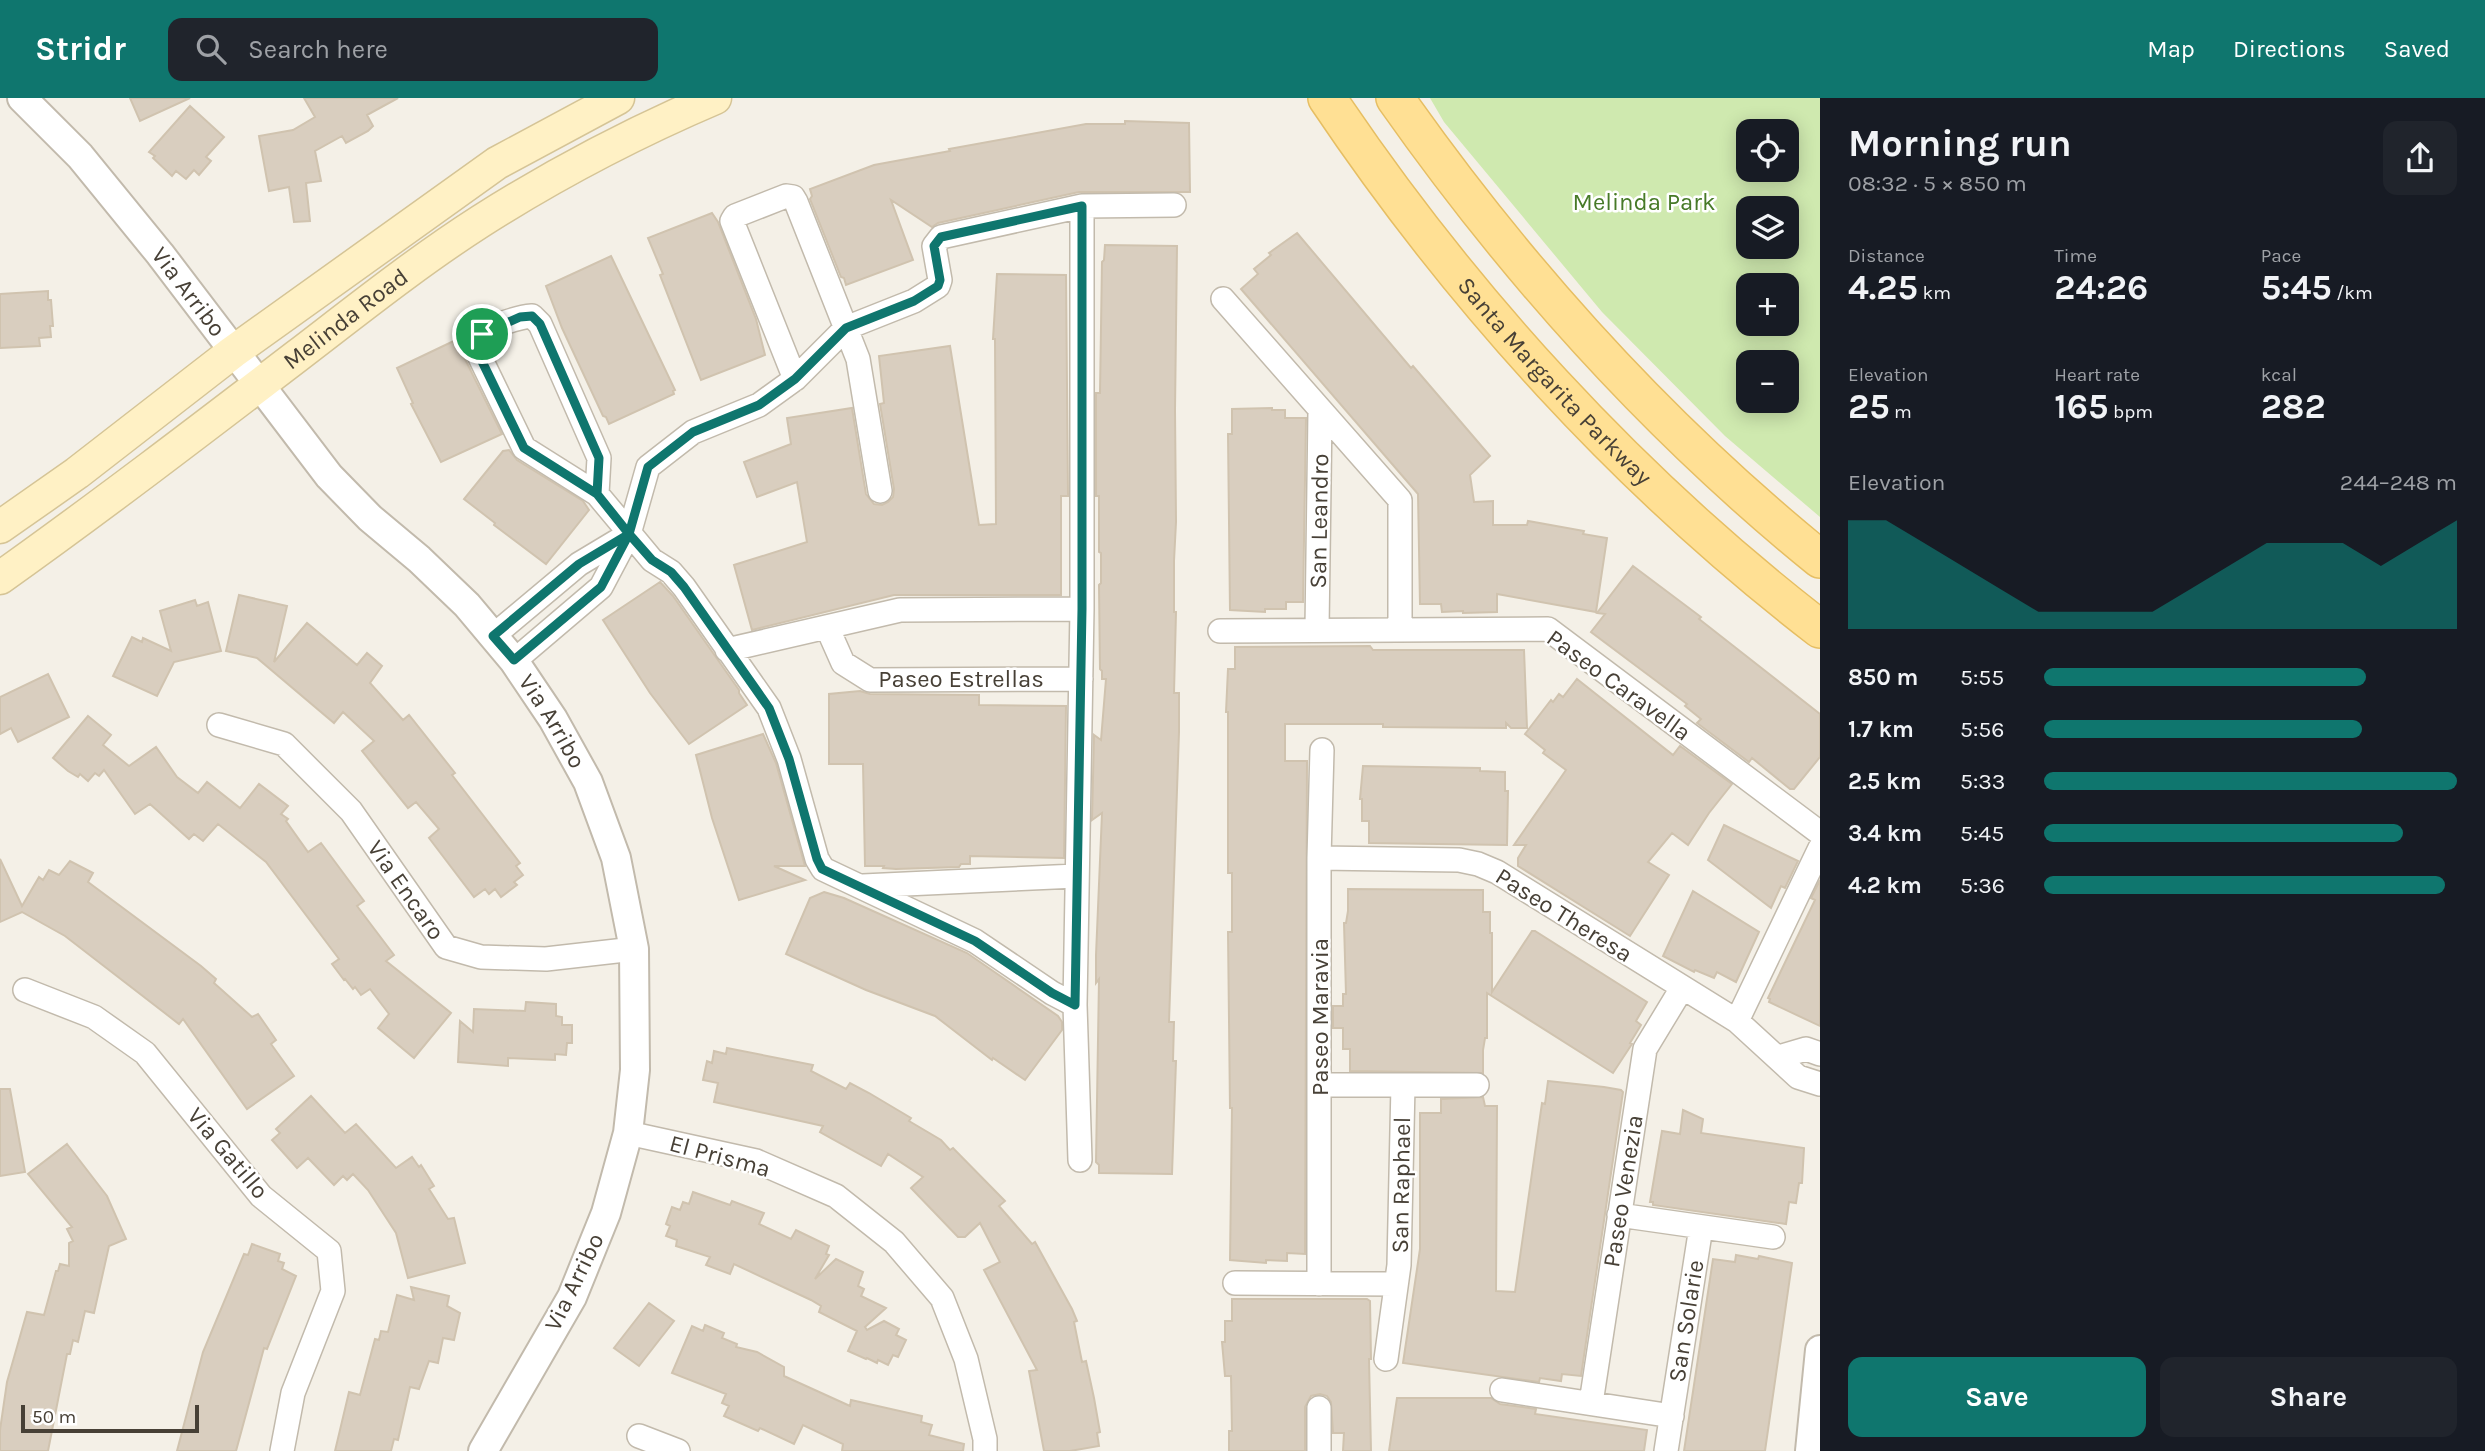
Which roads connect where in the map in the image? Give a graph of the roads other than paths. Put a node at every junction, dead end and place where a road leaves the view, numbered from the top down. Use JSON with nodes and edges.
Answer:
{"nodes":[{"id":1,"x":22,"y":98,"type":"edge"},
{"id":2,"x":618,"y":98,"type":"edge"},
{"id":3,"x":715,"y":98,"type":"edge"},
{"id":4,"x":1326,"y":98,"type":"edge"},
{"id":5,"x":1395,"y":98,"type":"edge"},
{"id":6,"x":1174,"y":205,"type":"dead end"},
{"id":7,"x":1082,"y":206,"type":"junction"},
{"id":8,"x":1223,"y":299,"type":"dead end"},
{"id":9,"x":846,"y":328,"type":"junction"},
{"id":10,"x":233,"y":352,"type":"junction"},
{"id":11,"x":795,"y":379,"type":"junction"},
{"id":12,"x":258,"y":385,"type":"junction"},
{"id":13,"x":1320,"y":412,"type":"junction"},
{"id":14,"x":880,"y":491,"type":"dead end"},
{"id":15,"x":597,"y":494,"type":"junction"},
{"id":16,"x":0,"y":527,"type":"edge"},
{"id":17,"x":629,"y":534,"type":"junction"},
{"id":18,"x":1820,"y":559,"type":"edge"},
{"id":19,"x":0,"y":578,"type":"edge"},
{"id":20,"x":1082,"y":609,"type":"junction"},
{"id":21,"x":828,"y":626,"type":"junction"},
{"id":22,"x":1317,"y":629,"type":"junction"},
{"id":23,"x":1400,"y":629,"type":"junction"},
{"id":24,"x":1820,"y":629,"type":"edge"},
{"id":25,"x":1220,"y":631,"type":"dead end"},
{"id":26,"x":493,"y":636,"type":"junction"},
{"id":27,"x":727,"y":650,"type":"junction"},
{"id":28,"x":514,"y":660,"type":"junction"},
{"id":29,"x":1081,"y":679,"type":"junction"},
{"id":30,"x":219,"y":725,"type":"dead end"},
{"id":31,"x":1322,"y":750,"type":"dead end"},
{"id":32,"x":1820,"y":834,"type":"edge"},
{"id":33,"x":1820,"y":848,"type":"edge"},
{"id":34,"x":1320,"y":858,"type":"junction"},
{"id":35,"x":1076,"y":876,"type":"junction"},
{"id":36,"x":860,"y":886,"type":"junction"},
{"id":37,"x":634,"y":949,"type":"junction"},
{"id":38,"x":1682,"y":988,"type":"junction"},
{"id":39,"x":25,"y":990,"type":"dead end"},
{"id":40,"x":1075,"y":1005,"type":"junction"},
{"id":41,"x":1737,"y":1021,"type":"junction"},
{"id":42,"x":1820,"y":1054,"type":"edge"},
{"id":43,"x":1779,"y":1057,"type":"junction"},
{"id":44,"x":1820,"y":1084,"type":"edge"},
{"id":45,"x":1321,"y":1086,"type":"junction"},
{"id":46,"x":1403,"y":1086,"type":"junction"},
{"id":47,"x":1477,"y":1086,"type":"dead end"},
{"id":48,"x":628,"y":1133,"type":"junction"},
{"id":49,"x":1080,"y":1160,"type":"dead end"},
{"id":50,"x":1619,"y":1215,"type":"junction"},
{"id":51,"x":1701,"y":1227,"type":"junction"},
{"id":52,"x":1773,"y":1237,"type":"dead end"},
{"id":53,"x":1236,"y":1283,"type":"dead end"},
{"id":54,"x":1319,"y":1284,"type":"junction"},
{"id":55,"x":1396,"y":1284,"type":"junction"},
{"id":56,"x":1820,"y":1350,"type":"edge"},
{"id":57,"x":1386,"y":1359,"type":"dead end"},
{"id":58,"x":1502,"y":1390,"type":"dead end"},
{"id":59,"x":1591,"y":1403,"type":"junction"},
{"id":60,"x":1319,"y":1408,"type":"dead end"},
{"id":61,"x":1672,"y":1416,"type":"junction"},
{"id":62,"x":639,"y":1436,"type":"dead end"},
{"id":63,"x":282,"y":1451,"type":"edge"},
{"id":64,"x":483,"y":1451,"type":"edge"},
{"id":65,"x":678,"y":1451,"type":"edge"},
{"id":66,"x":985,"y":1451,"type":"edge"},
{"id":67,"x":1319,"y":1451,"type":"edge"},
{"id":68,"x":1666,"y":1451,"type":"edge"},
{"id":69,"x":1810,"y":1451,"type":"edge"}],
"edges":[{"from":1,"to":10,"type":"street","name":"Via Arribo"},
{"from":2,"to":10,"type":"main road","name":"Melinda Road"},
{"from":3,"to":12,"type":"main road","name":"Melinda Road"},
{"from":4,"to":24,"type":"main road","name":"Santa Margarita Parkway"},
{"from":5,"to":18,"type":"main road"},
{"from":6,"to":7,"type":"street"},
{"from":7,"to":9,"type":"street"},
{"from":7,"to":20,"type":"street"},
{"from":8,"to":13,"type":"street","name":"San Leandro"},
{"from":9,"to":11,"type":"street"},
{"from":9,"to":11,"type":"street"},
{"from":9,"to":14,"type":"street"},
{"from":10,"to":12,"type":"street","name":"Via Arribo"},
{"from":10,"to":16,"type":"main road","name":"Melinda Road"},
{"from":11,"to":17,"type":"street"},
{"from":12,"to":19,"type":"main road","name":"Melinda Road"},
{"from":12,"to":26,"type":"street","name":"Via Arribo"},
{"from":13,"to":22,"type":"street","name":"San Leandro"},
{"from":13,"to":23,"type":"street","name":"San Leandro"},
{"from":15,"to":15,"type":"street"},
{"from":15,"to":17,"type":"street"},
{"from":17,"to":26,"type":"street"},
{"from":17,"to":27,"type":"street"},
{"from":17,"to":28,"type":"street"},
{"from":20,"to":21,"type":"street"},
{"from":20,"to":29,"type":"street"},
{"from":21,"to":27,"type":"street"},
{"from":21,"to":29,"type":"street","name":"Paseo Estrellas"},
{"from":22,"to":23,"type":"street","name":"Paseo Caravella"},
{"from":22,"to":25,"type":"street","name":"Paseo Caravella"},
{"from":23,"to":32,"type":"street","name":"Paseo Caravella"},
{"from":26,"to":28,"type":"street","name":"Via Arribo"},
{"from":27,"to":36,"type":"street"},
{"from":28,"to":37,"type":"street","name":"Via Arribo"},
{"from":29,"to":35,"type":"street"},
{"from":30,"to":37,"type":"street","name":"Via Encaro"},
{"from":31,"to":34,"type":"street","name":"Paseo Maravia"},
{"from":33,"to":41,"type":"street"},
{"from":34,"to":38,"type":"street","name":"Paseo Theresa"},
{"from":34,"to":45,"type":"street","name":"Paseo Maravia"},
{"from":35,"to":36,"type":"street"},
{"from":35,"to":40,"type":"street"},
{"from":36,"to":40,"type":"street"},
{"from":37,"to":48,"type":"street","name":"Via Arribo"},
{"from":38,"to":41,"type":"street","name":"Paseo Theresa"},
{"from":38,"to":50,"type":"street","name":"Paseo Venezia"},
{"from":39,"to":63,"type":"street","name":"Via Gatillo"},
{"from":40,"to":49,"type":"street"},
{"from":41,"to":43,"type":"street","name":"Paseo Theresa"},
{"from":42,"to":43,"type":"street"},
{"from":43,"to":44,"type":"street","name":"Paseo Theresa"},
{"from":45,"to":46,"type":"street","name":"San Raphael"},
{"from":45,"to":54,"type":"street","name":"Paseo Maravia"},
{"from":46,"to":47,"type":"street","name":"San Raphael"},
{"from":46,"to":55,"type":"street","name":"San Raphael"},
{"from":48,"to":64,"type":"street","name":"Via Arribo"},
{"from":48,"to":66,"type":"street","name":"El Prisma"},
{"from":50,"to":51,"type":"street","name":"San Solarie"},
{"from":50,"to":59,"type":"street","name":"Paseo Venezia"},
{"from":51,"to":52,"type":"street","name":"San Solarie"},
{"from":51,"to":61,"type":"street","name":"San Solarie"},
{"from":53,"to":54,"type":"street","name":"San Raphael"},
{"from":54,"to":55,"type":"street","name":"San Raphael"},
{"from":55,"to":57,"type":"street","name":"San Raphael"},
{"from":56,"to":69,"type":"street"},
{"from":58,"to":59,"type":"street","name":"San Solarie"},
{"from":59,"to":61,"type":"street","name":"San Solarie"},
{"from":60,"to":67,"type":"street"},
{"from":61,"to":68,"type":"street","name":"San Solarie"},
{"from":62,"to":65,"type":"street"}]}
